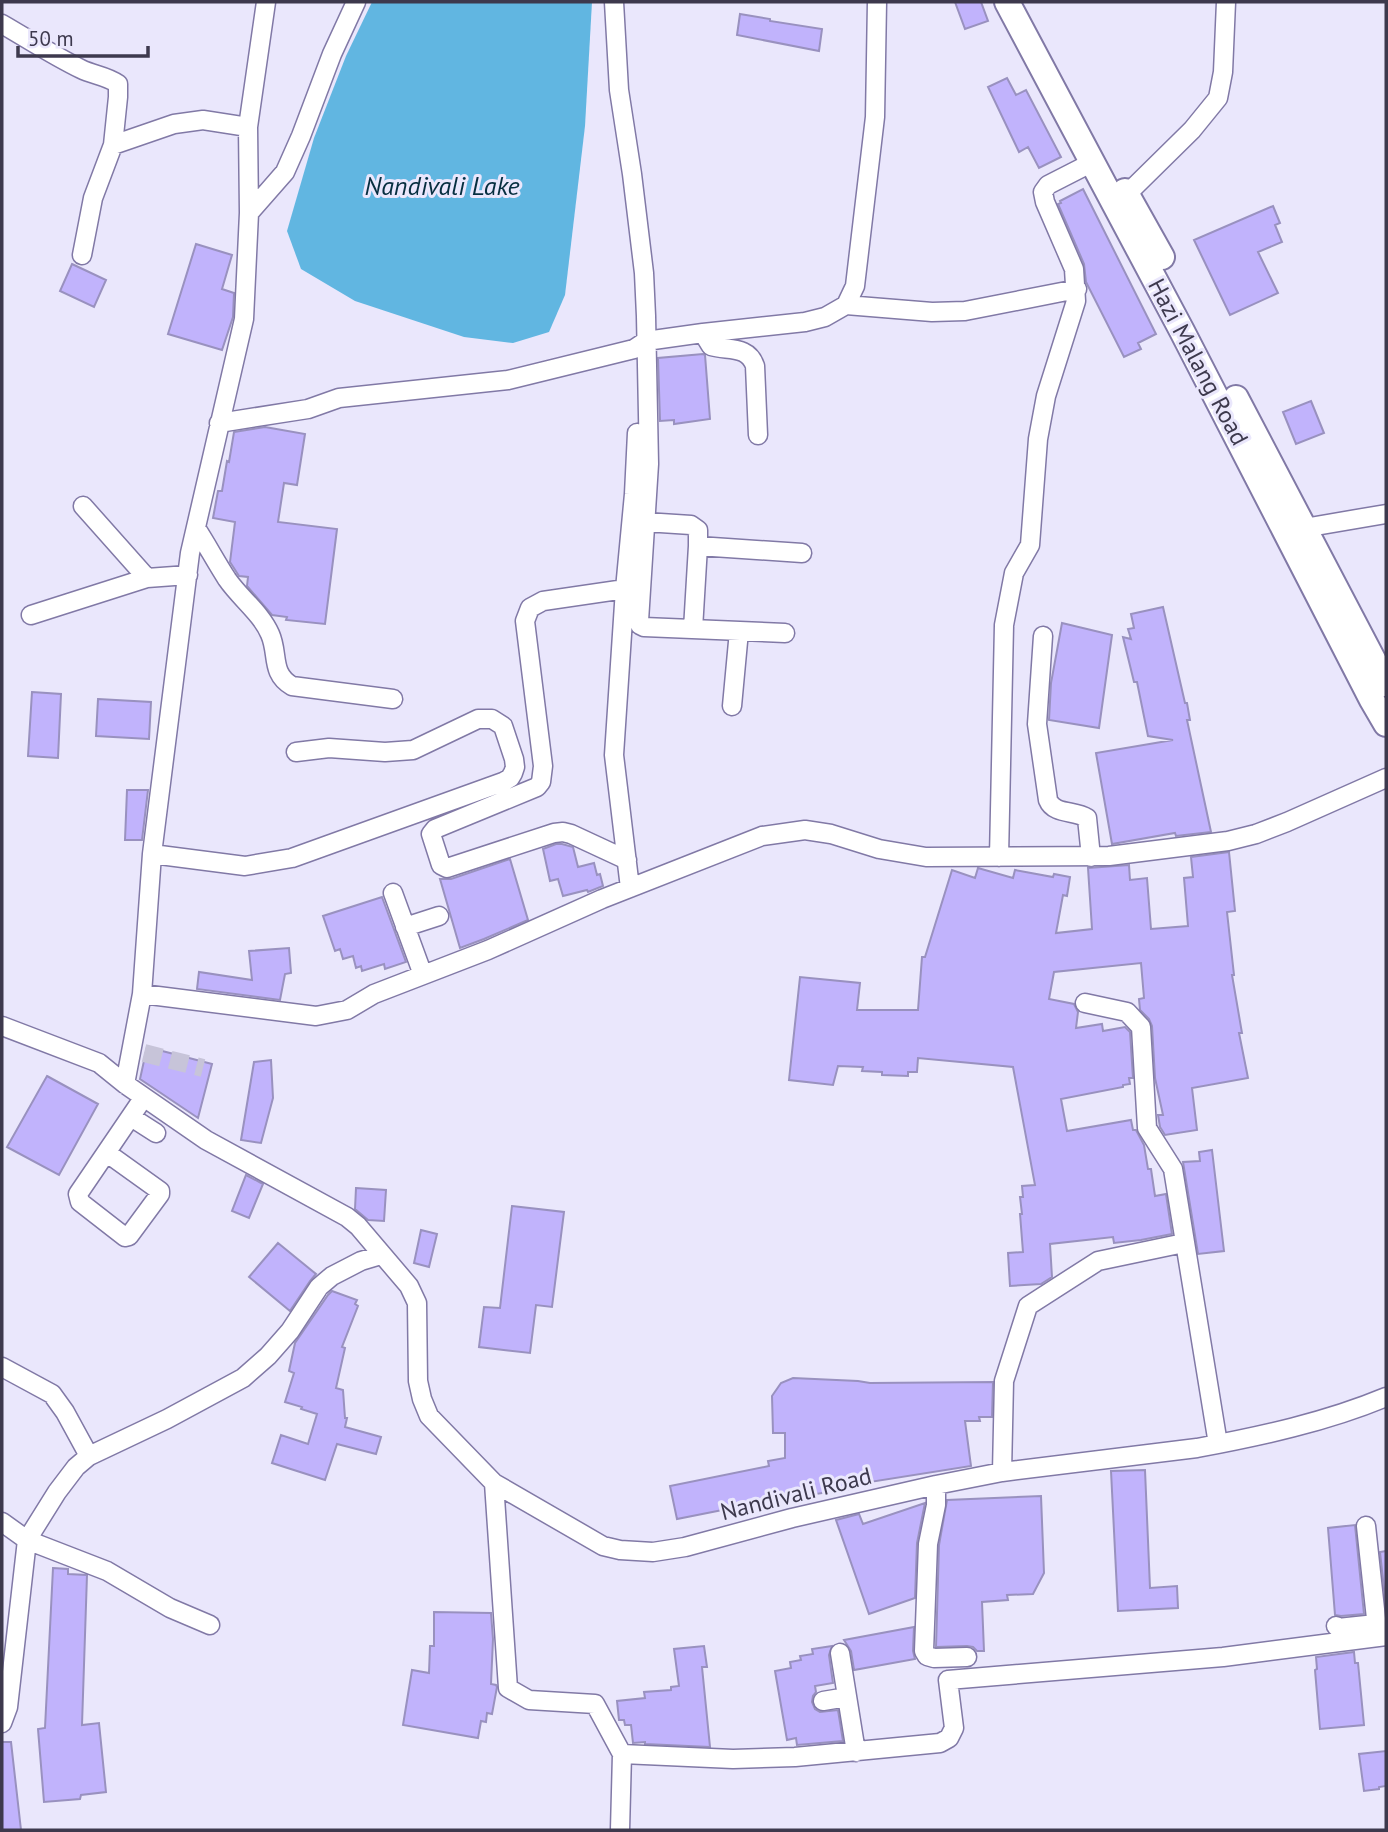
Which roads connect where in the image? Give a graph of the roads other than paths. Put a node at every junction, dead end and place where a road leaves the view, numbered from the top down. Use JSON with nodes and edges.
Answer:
{"nodes":[{"id":1,"x":266,"y":2,"type":"edge"},
{"id":2,"x":356,"y":2,"type":"edge"},
{"id":3,"x":614,"y":2,"type":"edge"},
{"id":4,"x":877,"y":2,"type":"edge"},
{"id":5,"x":1007,"y":2,"type":"edge"},
{"id":6,"x":1025,"y":2,"type":"edge"},
{"id":7,"x":1226,"y":2,"type":"edge"},
{"id":8,"x":2,"y":24,"type":"edge"},
{"id":9,"x":248,"y":127,"type":"junction"},
{"id":10,"x":113,"y":145,"type":"junction"},
{"id":11,"x":1093,"y":162,"type":"junction"},
{"id":12,"x":1120,"y":198,"type":"junction"},
{"id":13,"x":249,"y":213,"type":"junction"},
{"id":14,"x":82,"y":255,"type":"dead end"},
{"id":15,"x":1077,"y":289,"type":"junction"},
{"id":16,"x":846,"y":305,"type":"junction"},
{"id":17,"x":703,"y":333,"type":"junction"},
{"id":18,"x":640,"y":345,"type":"junction"},
{"id":19,"x":219,"y":423,"type":"junction"},
{"id":20,"x":758,"y":435,"type":"dead end"},
{"id":21,"x":83,"y":506,"type":"dead end"},
{"id":22,"x":1386,"y":514,"type":"edge"},
{"id":23,"x":645,"y":522,"type":"junction"},
{"id":24,"x":196,"y":528,"type":"junction"},
{"id":25,"x":1304,"y":528,"type":"junction"},
{"id":26,"x":698,"y":546,"type":"junction"},
{"id":27,"x":802,"y":553,"type":"dead end"},
{"id":28,"x":188,"y":575,"type":"junction"},
{"id":29,"x":147,"y":578,"type":"junction"},
{"id":30,"x":625,"y":589,"type":"junction"},
{"id":31,"x":31,"y":615,"type":"dead end"},
{"id":32,"x":693,"y":629,"type":"junction"},
{"id":33,"x":739,"y":631,"type":"junction"},
{"id":34,"x":785,"y":633,"type":"dead end"},
{"id":35,"x":1044,"y":636,"type":"dead end"},
{"id":36,"x":1386,"y":684,"type":"edge"},
{"id":37,"x":393,"y":699,"type":"dead end"},
{"id":38,"x":732,"y":706,"type":"dead end"},
{"id":39,"x":1386,"y":724,"type":"edge"},
{"id":40,"x":296,"y":752,"type":"dead end"},
{"id":41,"x":1386,"y":778,"type":"edge"},
{"id":42,"x":152,"y":854,"type":"junction"},
{"id":43,"x":999,"y":857,"type":"junction"},
{"id":44,"x":1091,"y":857,"type":"junction"},
{"id":45,"x":627,"y":860,"type":"junction"},
{"id":46,"x":630,"y":888,"type":"junction"},
{"id":47,"x":393,"y":893,"type":"dead end"},
{"id":48,"x":439,"y":916,"type":"dead end"},
{"id":49,"x":405,"y":927,"type":"junction"},
{"id":50,"x":422,"y":975,"type":"junction"},
{"id":51,"x":142,"y":994,"type":"junction"},
{"id":52,"x":1085,"y":1003,"type":"dead end"},
{"id":53,"x":2,"y":1026,"type":"edge"},
{"id":54,"x":125,"y":1084,"type":"junction"},
{"id":55,"x":145,"y":1097,"type":"junction"},
{"id":56,"x":131,"y":1117,"type":"junction"},
{"id":57,"x":156,"y":1133,"type":"dead end"},
{"id":58,"x":107,"y":1153,"type":"junction"},
{"id":59,"x":1184,"y":1242,"type":"junction"},
{"id":60,"x":381,"y":1255,"type":"junction"},
{"id":61,"x":2,"y":1367,"type":"edge"},
{"id":62,"x":1386,"y":1397,"type":"edge"},
{"id":63,"x":1218,"y":1444,"type":"junction"},
{"id":64,"x":89,"y":1456,"type":"junction"},
{"id":65,"x":1002,"y":1472,"type":"junction"},
{"id":66,"x":494,"y":1483,"type":"junction"},
{"id":67,"x":936,"y":1485,"type":"junction"},
{"id":68,"x":2,"y":1522,"type":"edge"},
{"id":69,"x":1366,"y":1526,"type":"dead end"},
{"id":70,"x":27,"y":1540,"type":"junction"},
{"id":71,"x":210,"y":1625,"type":"dead end"},
{"id":72,"x":1336,"y":1626,"type":"dead end"},
{"id":73,"x":1380,"y":1632,"type":"edge"},
{"id":74,"x":840,"y":1653,"type":"dead end"},
{"id":75,"x":967,"y":1657,"type":"dead end"},
{"id":76,"x":847,"y":1697,"type":"junction"},
{"id":77,"x":822,"y":1701,"type":"dead end"},
{"id":78,"x":2,"y":1723,"type":"edge"},
{"id":79,"x":856,"y":1752,"type":"junction"},
{"id":80,"x":622,"y":1755,"type":"junction"},
{"id":81,"x":620,"y":1830,"type":"edge"}],
"edges":[{"from":1,"to":9,"type":"street"},
{"from":2,"to":13,"type":"street"},
{"from":3,"to":18,"type":"street"},
{"from":4,"to":16,"type":"street"},
{"from":5,"to":11,"type":"main road","name":"Hazi Malang Road"},
{"from":6,"to":12,"type":"main road","name":"Hazi Malang Road"},
{"from":7,"to":12,"type":"street"},
{"from":8,"to":10,"type":"street"},
{"from":9,"to":10,"type":"street"},
{"from":9,"to":13,"type":"street"},
{"from":10,"to":14,"type":"street"},
{"from":11,"to":12,"type":"main road","name":"Hazi Malang Road"},
{"from":11,"to":15,"type":"street"},
{"from":12,"to":25,"type":"main road","name":"Hazi Malang Road"},
{"from":12,"to":39,"type":"main road","name":"Hazi Malang Road"},
{"from":13,"to":19,"type":"street"},
{"from":15,"to":16,"type":"street"},
{"from":15,"to":43,"type":"street"},
{"from":16,"to":17,"type":"street"},
{"from":17,"to":18,"type":"street"},
{"from":17,"to":20,"type":"street"},
{"from":18,"to":19,"type":"street"},
{"from":18,"to":23,"type":"street"},
{"from":18,"to":30,"type":"street"},
{"from":19,"to":24,"type":"street"},
{"from":21,"to":29,"type":"street"},
{"from":22,"to":25,"type":"street"},
{"from":23,"to":26,"type":"street"},
{"from":23,"to":32,"type":"street"},
{"from":24,"to":28,"type":"street"},
{"from":24,"to":37,"type":"street"},
{"from":25,"to":36,"type":"main road","name":"Hazi Malang Road"},
{"from":26,"to":27,"type":"street"},
{"from":26,"to":32,"type":"street"},
{"from":28,"to":29,"type":"street"},
{"from":28,"to":42,"type":"street"},
{"from":29,"to":31,"type":"street"},
{"from":30,"to":45,"type":"street"},
{"from":30,"to":45,"type":"street"},
{"from":32,"to":33,"type":"street"},
{"from":33,"to":34,"type":"street"},
{"from":33,"to":38,"type":"street"},
{"from":35,"to":44,"type":"street"},
{"from":40,"to":42,"type":"street"},
{"from":41,"to":44,"type":"street"},
{"from":42,"to":51,"type":"street"},
{"from":43,"to":44,"type":"street"},
{"from":43,"to":46,"type":"street"},
{"from":45,"to":46,"type":"street"},
{"from":46,"to":50,"type":"street"},
{"from":47,"to":49,"type":"street"},
{"from":48,"to":49,"type":"street"},
{"from":49,"to":50,"type":"street"},
{"from":50,"to":51,"type":"street"},
{"from":51,"to":54,"type":"street"},
{"from":52,"to":59,"type":"street"},
{"from":53,"to":54,"type":"street","name":"Nandivali Road"},
{"from":54,"to":55,"type":"street","name":"Nandivali Road"},
{"from":55,"to":56,"type":"street"},
{"from":55,"to":60,"type":"street","name":"Nandivali Road"},
{"from":56,"to":57,"type":"street"},
{"from":56,"to":58,"type":"street"},
{"from":58,"to":58,"type":"street"},
{"from":59,"to":63,"type":"street"},
{"from":59,"to":65,"type":"street"},
{"from":60,"to":64,"type":"street"},
{"from":60,"to":66,"type":"street","name":"Nandivali Road"},
{"from":61,"to":64,"type":"street"},
{"from":62,"to":63,"type":"street","name":"Nandivali Road"},
{"from":63,"to":65,"type":"street","name":"Nandivali Road"},
{"from":64,"to":70,"type":"street"},
{"from":65,"to":67,"type":"street","name":"Nandivali Road"},
{"from":66,"to":67,"type":"street","name":"Nandivali Road"},
{"from":66,"to":80,"type":"street"},
{"from":67,"to":75,"type":"street"},
{"from":68,"to":70,"type":"street"},
{"from":69,"to":73,"type":"street"},
{"from":70,"to":71,"type":"street"},
{"from":70,"to":78,"type":"street"},
{"from":72,"to":73,"type":"street"},
{"from":73,"to":79,"type":"street"},
{"from":74,"to":76,"type":"street"},
{"from":76,"to":77,"type":"street"},
{"from":76,"to":79,"type":"street"},
{"from":79,"to":80,"type":"street"},
{"from":80,"to":81,"type":"street"}]}
